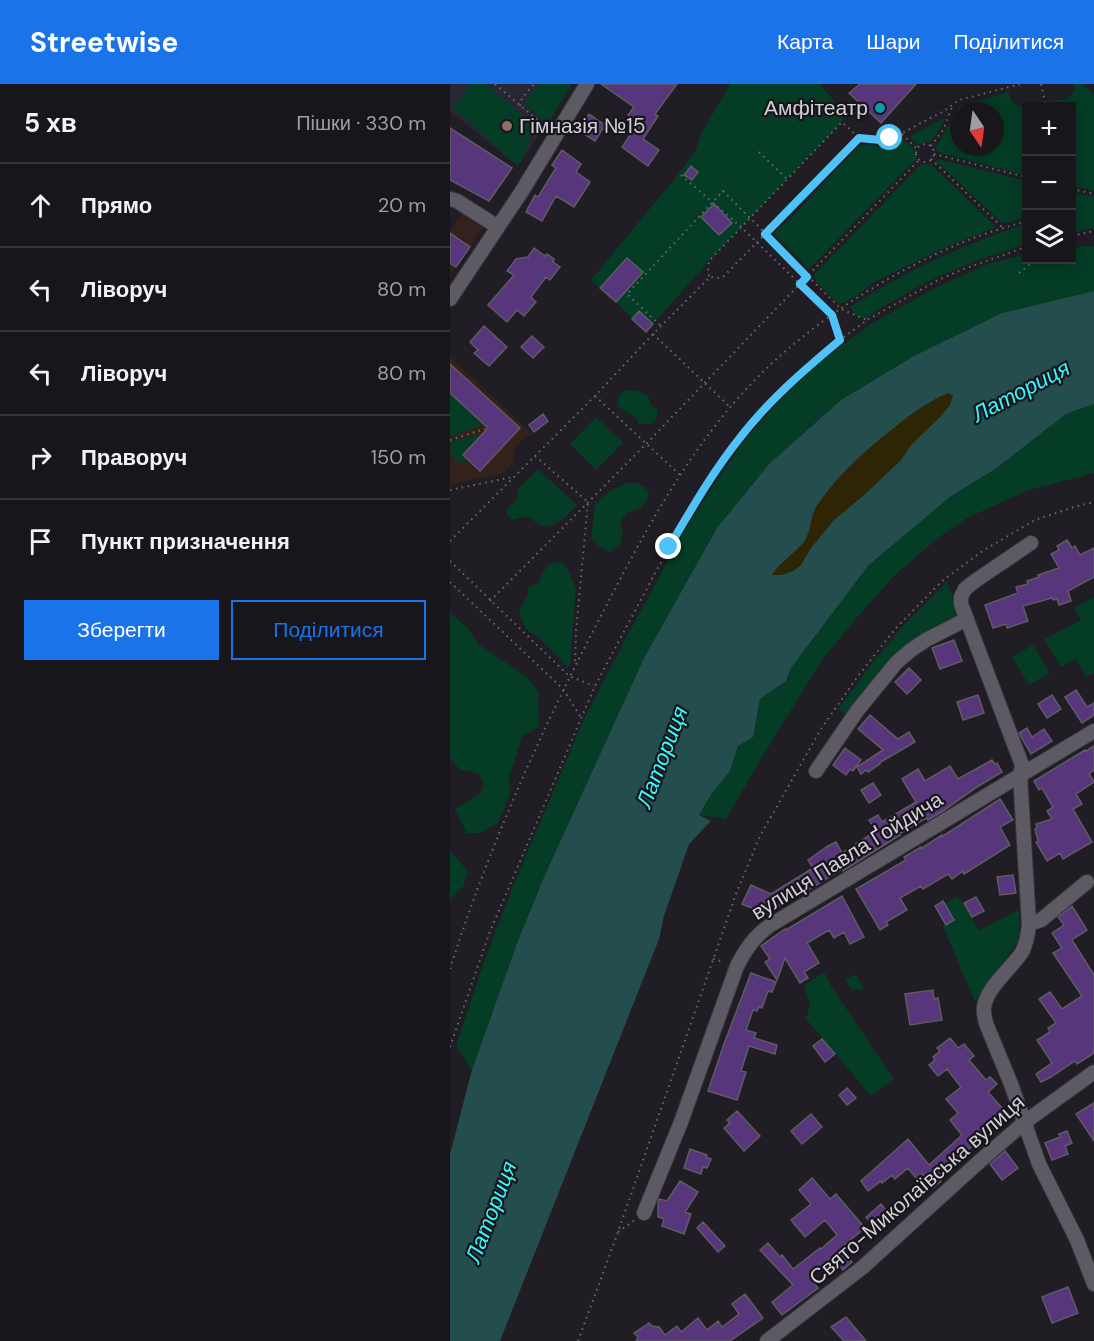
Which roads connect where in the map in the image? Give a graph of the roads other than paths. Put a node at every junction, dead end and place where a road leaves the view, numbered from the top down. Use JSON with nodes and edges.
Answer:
{"nodes":[{"id":1,"x":587,"y":84,"type":"edge"},
{"id":2,"x":450,"y":199,"type":"edge"},
{"id":3,"x":498,"y":227,"type":"junction"},
{"id":4,"x":450,"y":299,"type":"edge"},
{"id":5,"x":1031,"y":543,"type":"dead end"},
{"id":6,"x":967,"y":619,"type":"junction"},
{"id":7,"x":1094,"y":731,"type":"edge"},
{"id":8,"x":816,"y":771,"type":"dead end"},
{"id":9,"x":1020,"y":775,"type":"junction"},
{"id":10,"x":1087,"y":882,"type":"dead end"},
{"id":11,"x":1029,"y":924,"type":"junction"},
{"id":12,"x":1094,"y":1072,"type":"edge"},
{"id":13,"x":1025,"y":1122,"type":"junction"},
{"id":14,"x":644,"y":1213,"type":"road end"},
{"id":15,"x":1094,"y":1284,"type":"edge"},
{"id":16,"x":767,"y":1341,"type":"edge"}],
"edges":[{"from":1,"to":3,"type":"street"},
{"from":2,"to":3,"type":"street"},
{"from":3,"to":4,"type":"street"},
{"from":5,"to":6,"type":"street"},
{"from":6,"to":8,"type":"street"},
{"from":6,"to":9,"type":"street"},
{"from":7,"to":9,"type":"street","name":"вулиця Павла Ґойдича"},
{"from":9,"to":11,"type":"street"},
{"from":9,"to":14,"type":"street","name":"вулиця Павла Ґойдича"},
{"from":10,"to":11,"type":"street"},
{"from":11,"to":13,"type":"street"},
{"from":12,"to":13,"type":"street","name":"Свято-Миколаївська вулиця"},
{"from":13,"to":15,"type":"street"},
{"from":13,"to":16,"type":"street","name":"Свято-Миколаївська вулиця"}]}
